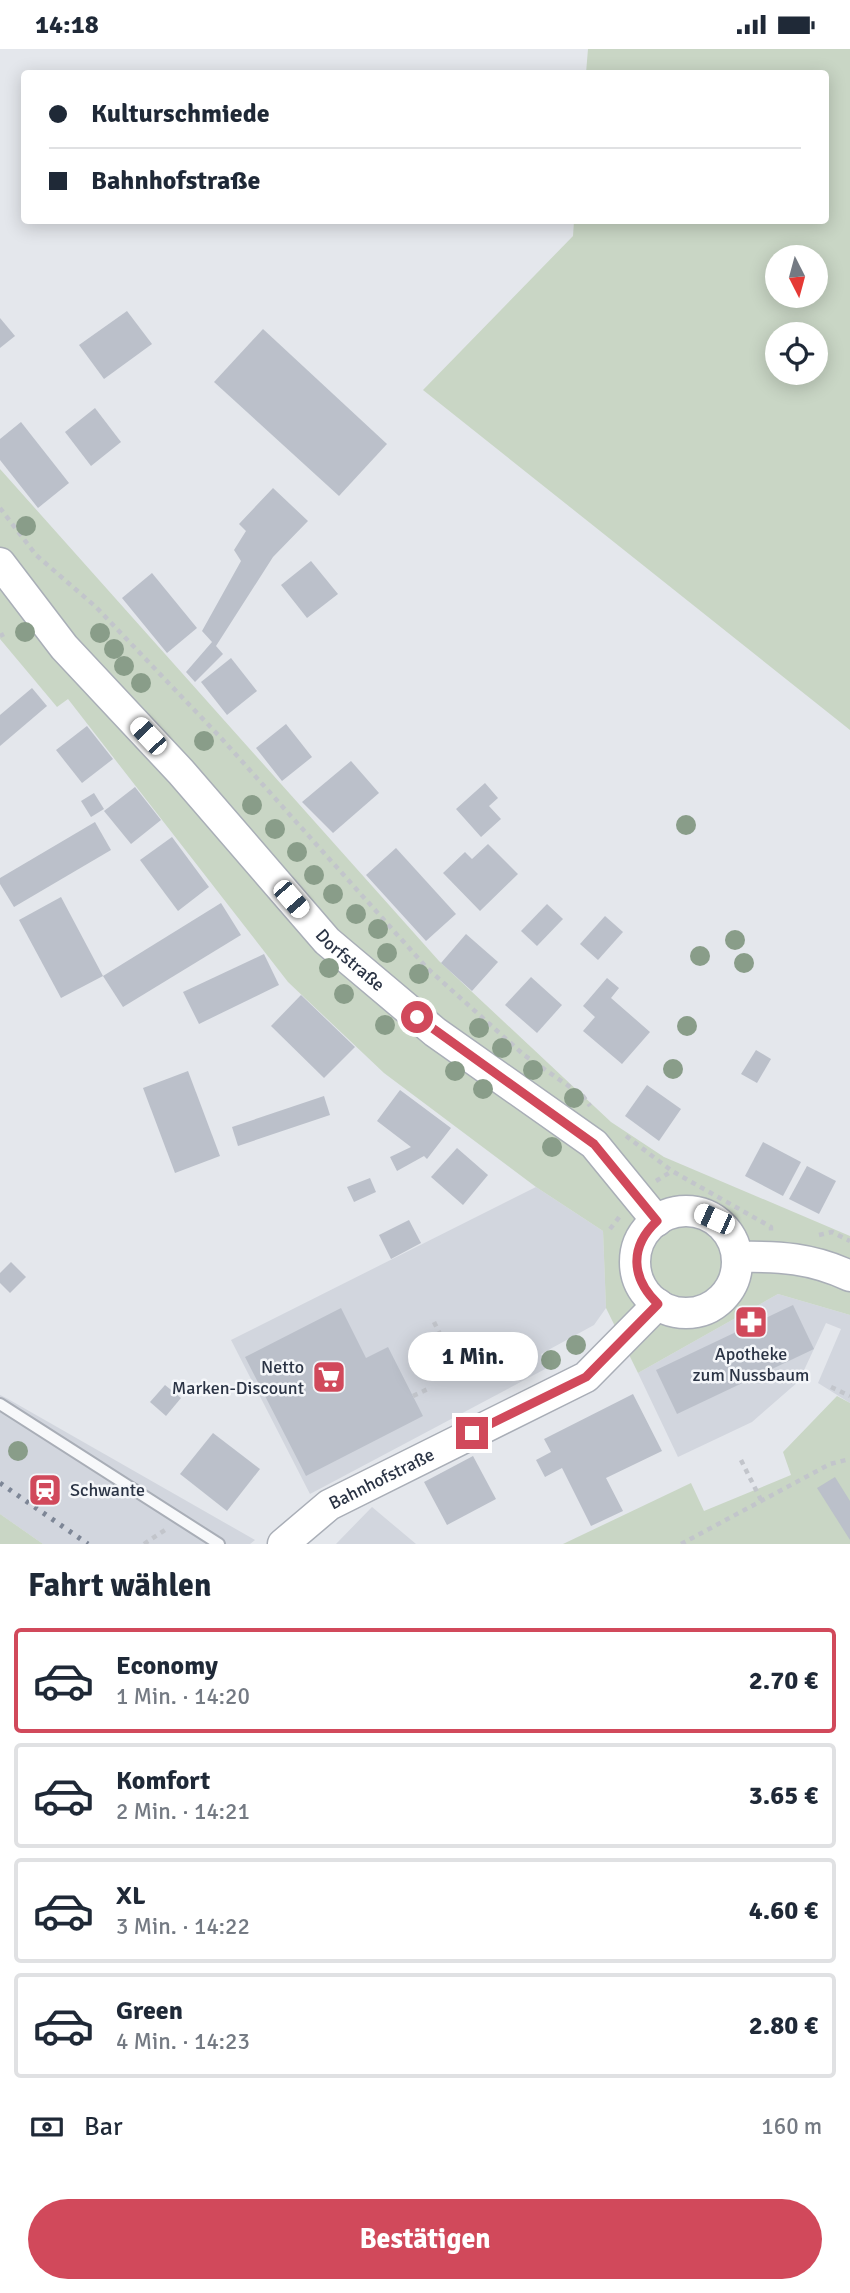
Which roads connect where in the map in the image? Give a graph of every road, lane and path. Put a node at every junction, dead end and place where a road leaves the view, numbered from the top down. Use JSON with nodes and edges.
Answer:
{"nodes":[{"id":1,"x":0,"y":508,"type":"edge"},
{"id":2,"x":0,"y":563,"type":"edge"},
{"id":3,"x":594,"y":1113,"type":"dead end"},
{"id":4,"x":616,"y":1129,"type":"dead end"},
{"id":5,"x":657,"y":1221,"type":"junction"},
{"id":6,"x":771,"y":1256,"type":"junction"},
{"id":7,"x":737,"y":1257,"type":"junction"},
{"id":8,"x":850,"y":1276,"type":"edge"},
{"id":9,"x":658,"y":1304,"type":"junction"},
{"id":10,"x":434,"y":1322,"type":"dead end"},
{"id":11,"x":448,"y":1368,"type":"dead end"},
{"id":12,"x":460,"y":1374,"type":"dead end"},
{"id":13,"x":453,"y":1377,"type":"dead end"},
{"id":14,"x":831,"y":1387,"type":"dead end"},
{"id":15,"x":428,"y":1389,"type":"dead end"},
{"id":16,"x":413,"y":1396,"type":"dead end"},
{"id":17,"x":850,"y":1396,"type":"edge"},
{"id":18,"x":0,"y":1404,"type":"edge"},
{"id":19,"x":850,"y":1459,"type":"edge"},
{"id":20,"x":741,"y":1460,"type":"dead end"},
{"id":21,"x":761,"y":1500,"type":"junction"},
{"id":22,"x":219,"y":1544,"type":"edge"},
{"id":23,"x":283,"y":1544,"type":"edge"},
{"id":24,"x":681,"y":1544,"type":"edge"}],
"edges":[{"from":1,"to":3,"type":"path"},
{"from":2,"to":5,"type":"main road","name":"Dorfstraße"},
{"from":4,"to":6,"type":"path"},
{"from":5,"to":7,"type":"main road"},
{"from":5,"to":9,"type":"main road"},
{"from":6,"to":7,"type":"main road"},
{"from":6,"to":8,"type":"main road"},
{"from":7,"to":9,"type":"main road"},
{"from":9,"to":23,"type":"main road","name":"Bahnhofstraße"},
{"from":10,"to":12,"type":"path"},
{"from":11,"to":13,"type":"path"},
{"from":14,"to":17,"type":"path"},
{"from":15,"to":16,"type":"path"},
{"from":18,"to":22,"type":"lane"},
{"from":19,"to":21,"type":"path"},
{"from":20,"to":21,"type":"path"},
{"from":21,"to":24,"type":"path"}]}
